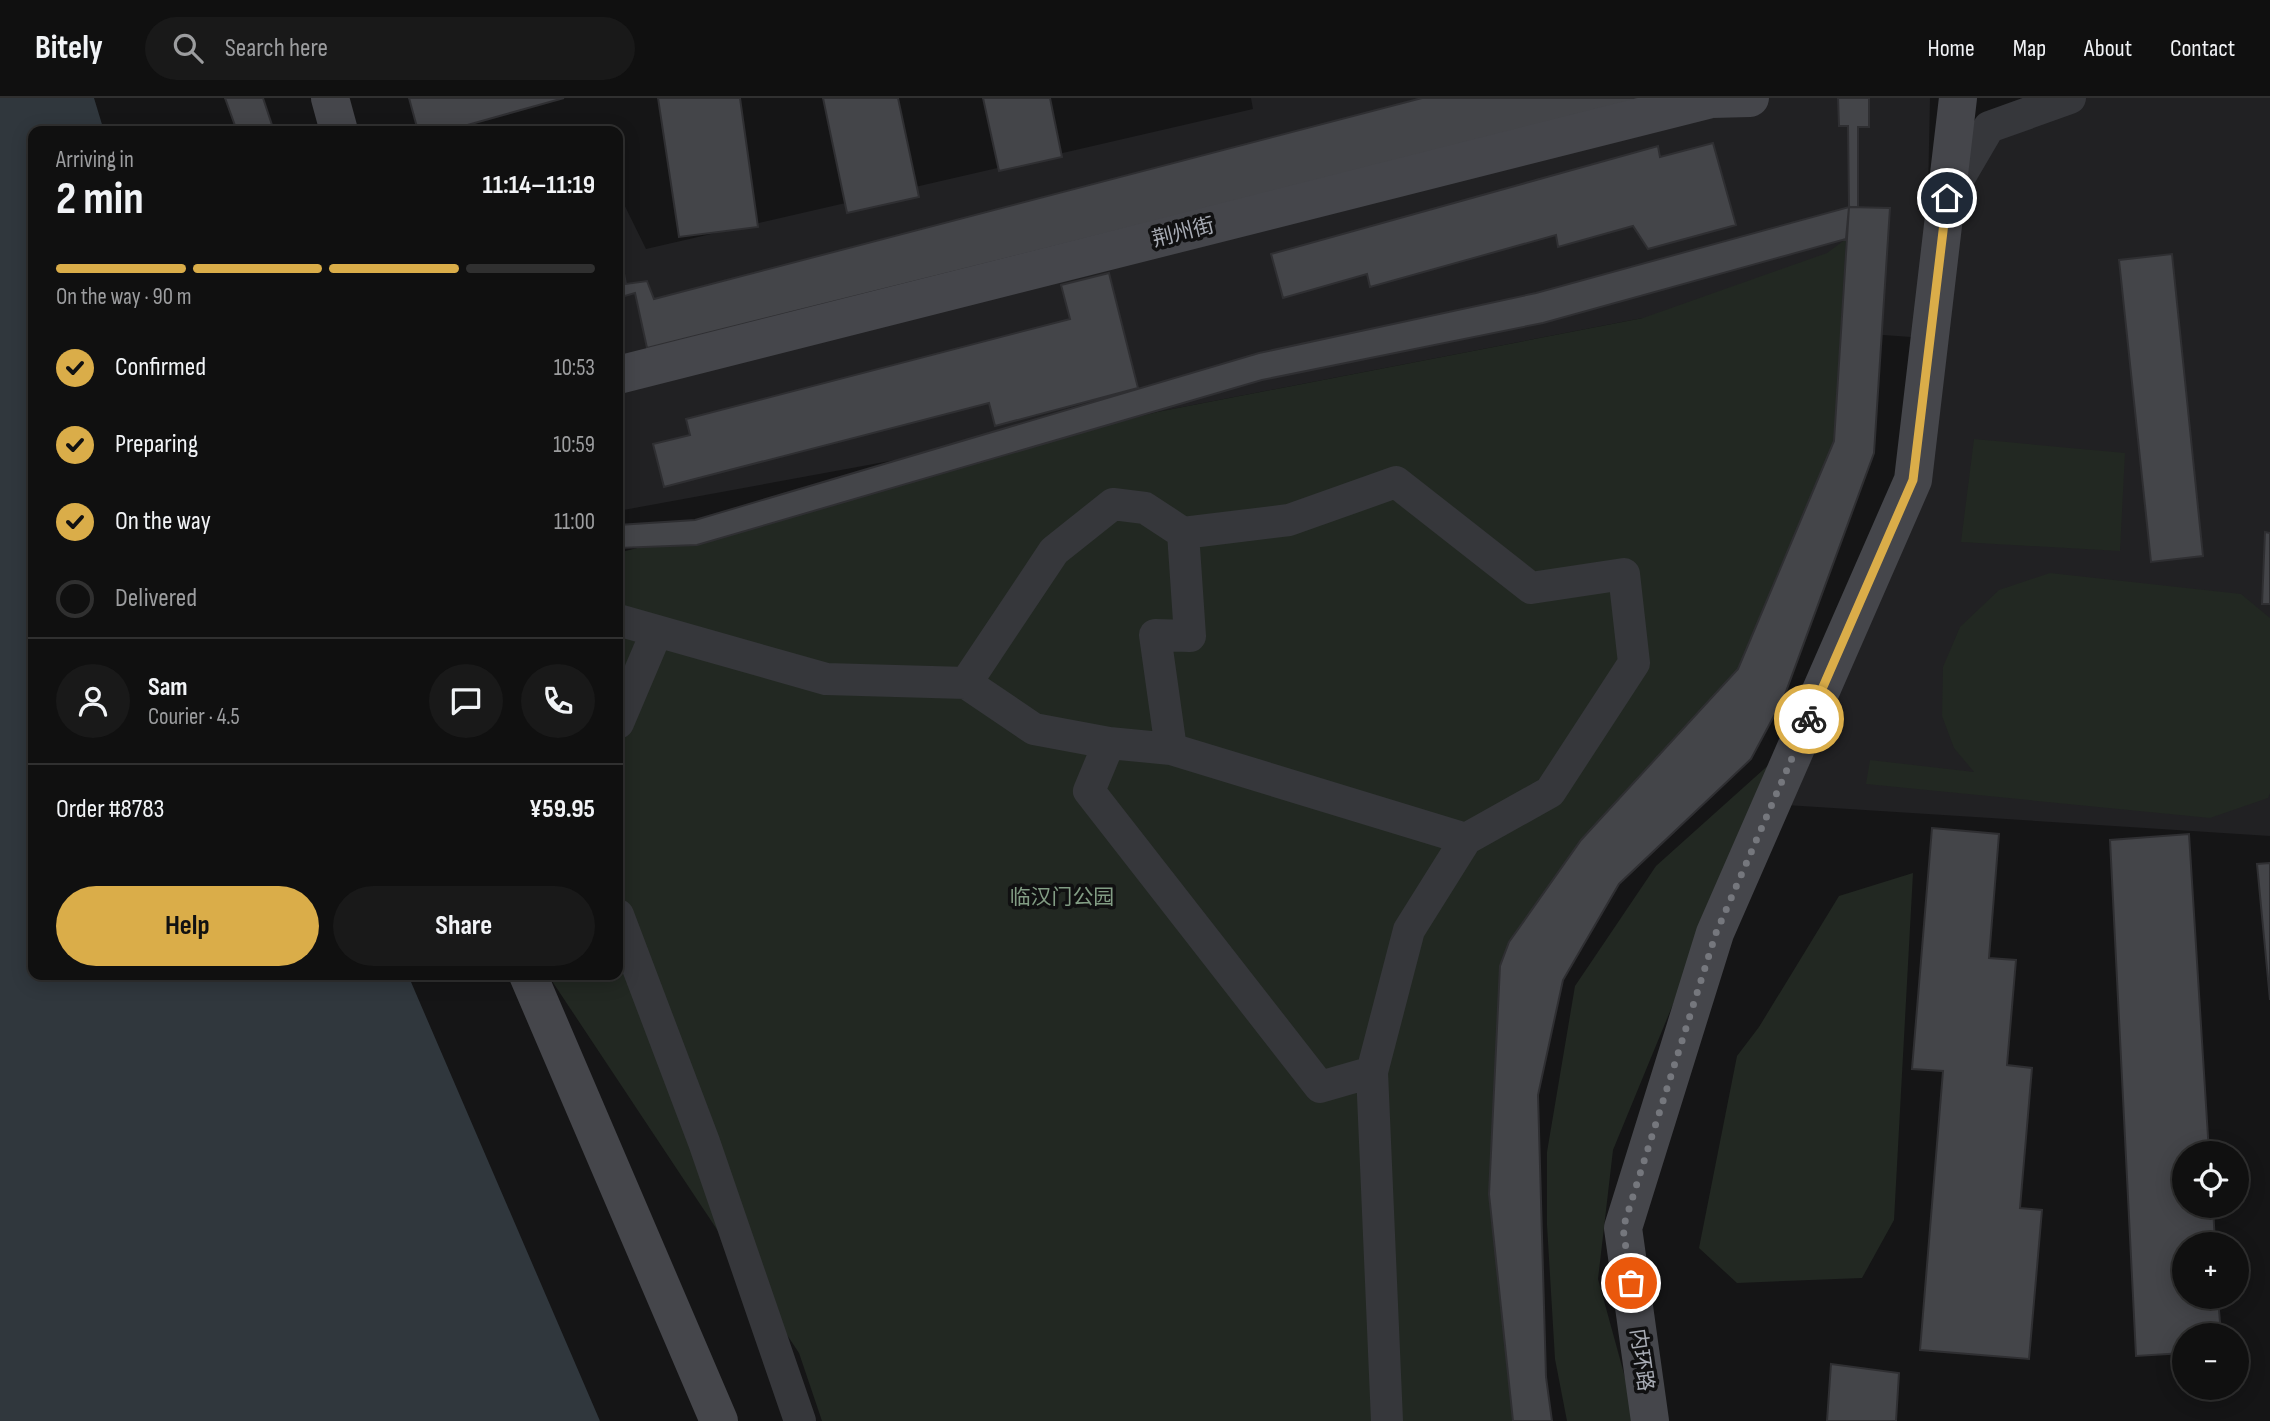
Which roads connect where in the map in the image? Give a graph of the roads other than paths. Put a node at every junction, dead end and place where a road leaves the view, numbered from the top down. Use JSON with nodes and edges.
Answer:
{"nodes":[{"id":1,"x":330,"y":98,"type":"edge"},
{"id":2,"x":1750,"y":98,"type":"edge"},
{"id":3,"x":1958,"y":98,"type":"edge"},
{"id":4,"x":2070,"y":98,"type":"edge"},
{"id":5,"x":338,"y":126,"type":"edge"},
{"id":6,"x":1947,"y":198,"type":"junction"},
{"id":7,"x":623,"y":374,"type":"edge"},
{"id":8,"x":1183,"y":533,"type":"junction"},
{"id":9,"x":623,"y":621,"type":"edge"},
{"id":10,"x":657,"y":631,"type":"junction"},
{"id":11,"x":966,"y":683,"type":"junction"},
{"id":12,"x":623,"y":711,"type":"edge"},
{"id":13,"x":1108,"y":743,"type":"junction"},
{"id":14,"x":1171,"y":749,"type":"junction"},
{"id":15,"x":1466,"y":839,"type":"junction"},
{"id":16,"x":623,"y":928,"type":"edge"},
{"id":17,"x":530,"y":980,"type":"edge"},
{"id":18,"x":1372,"y":1072,"type":"junction"},
{"id":19,"x":719,"y":1421,"type":"edge"},
{"id":20,"x":800,"y":1421,"type":"edge"},
{"id":21,"x":1387,"y":1421,"type":"edge"},
{"id":22,"x":1650,"y":1421,"type":"edge"}],
"edges":[{"from":1,"to":5,"type":"street"},
{"from":2,"to":7,"type":"street","name":"荆州街"},
{"from":3,"to":6,"type":"street","name":"内环路"},
{"from":4,"to":6,"type":"street"},
{"from":6,"to":22,"type":"street","name":"内环路"},
{"from":8,"to":11,"type":"street"},
{"from":8,"to":14,"type":"street"},
{"from":8,"to":15,"type":"street"},
{"from":9,"to":10,"type":"street"},
{"from":10,"to":11,"type":"street"},
{"from":10,"to":12,"type":"street"},
{"from":11,"to":13,"type":"street"},
{"from":13,"to":14,"type":"street"},
{"from":13,"to":18,"type":"street"},
{"from":14,"to":15,"type":"street"},
{"from":15,"to":18,"type":"street"},
{"from":16,"to":20,"type":"street"},
{"from":17,"to":19,"type":"street"},
{"from":18,"to":21,"type":"street"}]}
